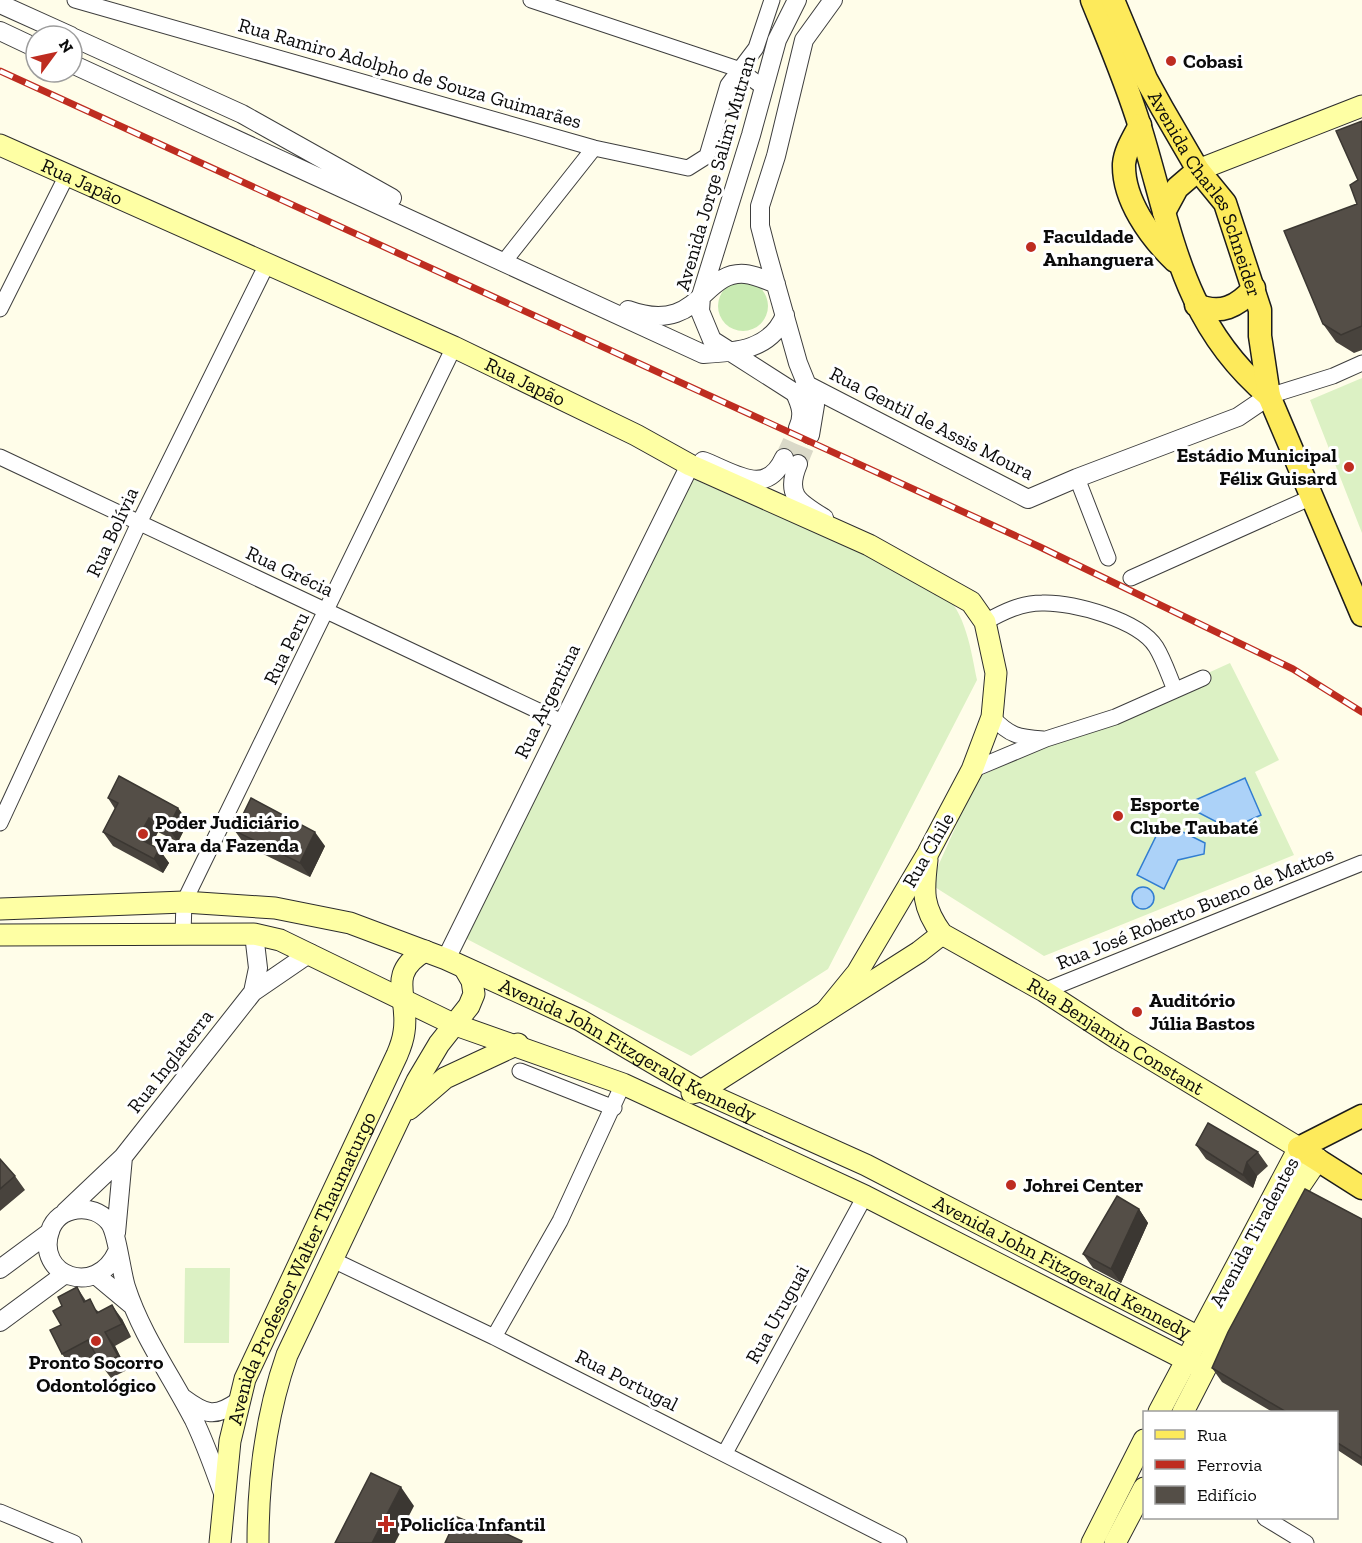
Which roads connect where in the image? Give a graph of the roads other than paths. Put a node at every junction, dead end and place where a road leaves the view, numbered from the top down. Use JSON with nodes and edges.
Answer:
{"nodes":[{"id":1,"x":75,"y":0,"type":"edge"},
{"id":2,"x":531,"y":0,"type":"edge"},
{"id":3,"x":772,"y":0,"type":"edge"},
{"id":4,"x":797,"y":0,"type":"edge"},
{"id":5,"x":833,"y":0,"type":"edge"},
{"id":6,"x":1092,"y":0,"type":"edge"},
{"id":7,"x":1113,"y":0,"type":"edge"},
{"id":8,"x":0,"y":4,"type":"edge"},
{"id":9,"x":44,"y":24,"type":"edge"},
{"id":10,"x":0,"y":31,"type":"edge"},
{"id":11,"x":24,"y":42,"type":"edge"},
{"id":12,"x":84,"y":42,"type":"edge"},
{"id":13,"x":84,"y":69,"type":"edge"},
{"id":14,"x":738,"y":69,"type":"junction"},
{"id":15,"x":763,"y":87,"type":"junction"},
{"id":16,"x":1362,"y":106,"type":"edge"},
{"id":17,"x":1140,"y":125,"type":"junction"},
{"id":18,"x":0,"y":145,"type":"edge"},
{"id":19,"x":594,"y":148,"type":"junction"},
{"id":20,"x":1198,"y":170,"type":"junction"},
{"id":21,"x":67,"y":175,"type":"junction"},
{"id":22,"x":1164,"y":212,"type":"junction"},
{"id":23,"x":505,"y":259,"type":"junction"},
{"id":24,"x":268,"y":262,"type":"junction"},
{"id":25,"x":1178,"y":264,"type":"junction"},
{"id":26,"x":776,"y":284,"type":"junction"},
{"id":27,"x":1254,"y":288,"type":"junction"},
{"id":28,"x":701,"y":296,"type":"junction"},
{"id":29,"x":1196,"y":305,"type":"junction"},
{"id":30,"x":0,"y":309,"type":"edge"},
{"id":31,"x":785,"y":315,"type":"junction"},
{"id":32,"x":454,"y":347,"type":"junction"},
{"id":33,"x":729,"y":353,"type":"junction"},
{"id":34,"x":1362,"y":363,"type":"edge"},
{"id":35,"x":805,"y":384,"type":"junction"},
{"id":36,"x":1269,"y":396,"type":"junction"},
{"id":37,"x":636,"y":435,"type":"junction"},
{"id":38,"x":0,"y":457,"type":"edge"},
{"id":39,"x":690,"y":465,"type":"junction"},
{"id":40,"x":1077,"y":478,"type":"junction"},
{"id":41,"x":1312,"y":497,"type":"junction"},
{"id":42,"x":139,"y":523,"type":"junction"},
{"id":43,"x":869,"y":545,"type":"junction"},
{"id":44,"x":1108,"y":558,"type":"dead end"},
{"id":45,"x":1131,"y":578,"type":"dead end"},
{"id":46,"x":327,"y":612,"type":"junction"},
{"id":47,"x":1362,"y":615,"type":"edge"},
{"id":48,"x":986,"y":622,"type":"junction"},
{"id":49,"x":996,"y":673,"type":"joint"},
{"id":50,"x":1203,"y":678,"type":"dead end"},
{"id":51,"x":1175,"y":690,"type":"junction"},
{"id":52,"x":992,"y":717,"type":"junction"},
{"id":53,"x":562,"y":722,"type":"junction"},
{"id":54,"x":1046,"y":739,"type":"junction"},
{"id":55,"x":972,"y":770,"type":"junction"},
{"id":56,"x":0,"y":823,"type":"edge"},
{"id":57,"x":928,"y":854,"type":"junction"},
{"id":58,"x":1362,"y":863,"type":"edge"},
{"id":59,"x":184,"y":902,"type":"junction"},
{"id":60,"x":0,"y":909,"type":"edge"},
{"id":61,"x":183,"y":934,"type":"junction"},
{"id":62,"x":254,"y":934,"type":"junction"},
{"id":63,"x":942,"y":934,"type":"junction"},
{"id":64,"x":0,"y":935,"type":"edge"},
{"id":65,"x":425,"y":951,"type":"junction"},
{"id":66,"x":310,"y":953,"type":"junction"},
{"id":67,"x":446,"y":959,"type":"junction"},
{"id":68,"x":465,"y":969,"type":"junction"},
{"id":69,"x":1044,"y":991,"type":"junction"},
{"id":70,"x":253,"y":992,"type":"junction"},
{"id":71,"x":403,"y":1001,"type":"junction"},
{"id":72,"x":826,"y":1011,"type":"junction"},
{"id":73,"x":453,"y":1024,"type":"junction"},
{"id":74,"x":518,"y":1044,"type":"junction"},
{"id":75,"x":520,"y":1071,"type":"dead end"},
{"id":76,"x":630,"y":1087,"type":"junction"},
{"id":77,"x":701,"y":1091,"type":"junction"},
{"id":78,"x":614,"y":1108,"type":"junction"},
{"id":79,"x":1362,"y":1116,"type":"edge"},
{"id":80,"x":398,"y":1120,"type":"junction"},
{"id":81,"x":1308,"y":1154,"type":"junction"},
{"id":82,"x":123,"y":1157,"type":"junction"},
{"id":83,"x":1362,"y":1188,"type":"edge"},
{"id":84,"x":865,"y":1196,"type":"junction"},
{"id":85,"x":62,"y":1216,"type":"junction"},
{"id":86,"x":50,"y":1232,"type":"junction"},
{"id":87,"x":116,"y":1233,"type":"junction"},
{"id":88,"x":117,"y":1252,"type":"junction"},
{"id":89,"x":333,"y":1260,"type":"junction"},
{"id":90,"x":0,"y":1269,"type":"edge"},
{"id":91,"x":65,"y":1274,"type":"junction"},
{"id":92,"x":97,"y":1276,"type":"junction"},
{"id":93,"x":133,"y":1306,"type":"junction"},
{"id":94,"x":0,"y":1322,"type":"edge"},
{"id":95,"x":494,"y":1337,"type":"junction"},
{"id":96,"x":1207,"y":1341,"type":"junction"},
{"id":97,"x":1195,"y":1365,"type":"junction"},
{"id":98,"x":245,"y":1379,"type":"junction"},
{"id":99,"x":276,"y":1387,"type":"junction"},
{"id":100,"x":182,"y":1398,"type":"junction"},
{"id":101,"x":239,"y":1401,"type":"junction"},
{"id":102,"x":1160,"y":1411,"type":"edge"},
{"id":103,"x":1184,"y":1411,"type":"edge"},
{"id":104,"x":1143,"y":1442,"type":"edge"},
{"id":105,"x":725,"y":1453,"type":"junction"},
{"id":106,"x":1143,"y":1490,"type":"edge"},
{"id":107,"x":224,"y":1496,"type":"junction"},
{"id":108,"x":2,"y":1517,"type":"edge"},
{"id":109,"x":1267,"y":1519,"type":"edge"},
{"id":110,"x":74,"y":1543,"type":"edge"},
{"id":111,"x":220,"y":1543,"type":"edge"},
{"id":112,"x":258,"y":1543,"type":"edge"},
{"id":113,"x":899,"y":1543,"type":"edge"},
{"id":114,"x":1092,"y":1543,"type":"edge"},
{"id":115,"x":1115,"y":1543,"type":"edge"},
{"id":116,"x":1306,"y":1543,"type":"edge"}],
"edges":[{"from":1,"to":19,"type":"street","name":"Rua Ramiro Adolpho de Souza Guimarães"},
{"from":2,"to":14,"type":"street"},
{"from":3,"to":14,"type":"street","name":"Rua Ramiro Adolpho de Souza Guimarães"},
{"from":4,"to":15,"type":"street","name":"Avenida Jorge Salim Mutran"},
{"from":5,"to":26,"type":"street"},
{"from":6,"to":17,"type":"main road","name":"Avenida Charles Schneider"},
{"from":7,"to":20,"type":"main road","name":"Avenida Charles Schneider"},
{"from":8,"to":9,"type":"street"},
{"from":10,"to":11,"type":"street"},
{"from":12,"to":23,"type":"street"},
{"from":13,"to":23,"type":"street"},
{"from":14,"to":15,"type":"street"},
{"from":14,"to":19,"type":"street","name":"Rua Ramiro Adolpho de Souza Guimarães"},
{"from":15,"to":28,"type":"street","name":"Avenida Jorge Salim Mutran"},
{"from":16,"to":20,"type":"main road"},
{"from":17,"to":22,"type":"main road","name":"Avenida Charles Schneider"},
{"from":17,"to":25,"type":"main road"},
{"from":18,"to":21,"type":"main road","name":"Rua Japão"},
{"from":19,"to":23,"type":"street"},
{"from":20,"to":22,"type":"main road"},
{"from":20,"to":27,"type":"main road","name":"Avenida Charles Schneider"},
{"from":21,"to":24,"type":"main road","name":"Rua Japão"},
{"from":21,"to":30,"type":"street"},
{"from":22,"to":25,"type":"main road","name":"Avenida Charles Schneider"},
{"from":23,"to":28,"type":"street"},
{"from":23,"to":33,"type":"street"},
{"from":24,"to":32,"type":"main road","name":"Rua Japão"},
{"from":24,"to":42,"type":"street","name":"Rua Bolívia"},
{"from":25,"to":29,"type":"main road","name":"Avenida Charles Schneider"},
{"from":26,"to":28,"type":"street"},
{"from":26,"to":31,"type":"street"},
{"from":27,"to":29,"type":"main road"},
{"from":27,"to":36,"type":"main road","name":"Avenida Charles Schneider"},
{"from":28,"to":33,"type":"street","name":"Avenida Jorge Salim Mutran"},
{"from":29,"to":36,"type":"main road","name":"Avenida Charles Schneider"},
{"from":31,"to":33,"type":"street"},
{"from":31,"to":35,"type":"street"},
{"from":32,"to":37,"type":"main road","name":"Rua Japão"},
{"from":32,"to":46,"type":"street","name":"Rua Peru"},
{"from":33,"to":35,"type":"street","name":"Avenida Jorge Salim Mutran"},
{"from":34,"to":36,"type":"street"},
{"from":35,"to":40,"type":"street","name":"Rua Gentil de Assis Moura"},
{"from":36,"to":40,"type":"street","name":"Rua Gentil de Assis Moura"},
{"from":36,"to":41,"type":"main road","name":"Avenida Charles Schneider"},
{"from":37,"to":39,"type":"main road","name":"Rua Japão"},
{"from":37,"to":43,"type":"street"},
{"from":38,"to":42,"type":"street","name":"Rua Grécia"},
{"from":39,"to":43,"type":"main road","name":"Rua Japão"},
{"from":39,"to":53,"type":"street","name":"Rua Argentina"},
{"from":40,"to":44,"type":"street"},
{"from":41,"to":45,"type":"street"},
{"from":41,"to":47,"type":"main road","name":"Avenida Charles Schneider"},
{"from":42,"to":46,"type":"street","name":"Rua Grécia"},
{"from":42,"to":56,"type":"street","name":"Rua Bolívia"},
{"from":43,"to":48,"type":"main road","name":"Rua Japão"},
{"from":46,"to":53,"type":"street","name":"Rua Grécia"},
{"from":46,"to":59,"type":"street","name":"Rua Peru"},
{"from":48,"to":49,"type":"main road","name":"Rua Japão"},
{"from":48,"to":51,"type":"street"},
{"from":49,"to":52,"type":"main road","name":"Rua Chile"},
{"from":50,"to":51,"type":"street"},
{"from":51,"to":54,"type":"street"},
{"from":52,"to":54,"type":"street"},
{"from":52,"to":55,"type":"main road","name":"Rua Chile"},
{"from":53,"to":67,"type":"street","name":"Rua Argentina"},
{"from":54,"to":55,"type":"street"},
{"from":55,"to":57,"type":"main road","name":"Rua Chile"},
{"from":57,"to":63,"type":"main road"},
{"from":57,"to":72,"type":"main road","name":"Rua Chile"},
{"from":58,"to":69,"type":"street","name":"Rua José Roberto Bueno de Mattos"},
{"from":59,"to":60,"type":"main road","name":"Avenida John Fitzgerald Kennedy"},
{"from":59,"to":61,"type":"street"},
{"from":59,"to":65,"type":"main road","name":"Avenida John Fitzgerald Kennedy"},
{"from":61,"to":62,"type":"main road","name":"Avenida John Fitzgerald Kennedy"},
{"from":61,"to":64,"type":"main road","name":"Avenida John Fitzgerald Kennedy"},
{"from":62,"to":66,"type":"main road","name":"Avenida John Fitzgerald Kennedy"},
{"from":62,"to":70,"type":"street"},
{"from":63,"to":69,"type":"main road","name":"Rua Benjamin Constant"},
{"from":63,"to":72,"type":"main road","name":"Rua Chile"},
{"from":65,"to":67,"type":"main road","name":"Avenida John Fitzgerald Kennedy"},
{"from":65,"to":71,"type":"main road"},
{"from":66,"to":70,"type":"street"},
{"from":66,"to":71,"type":"main road","name":"Avenida John Fitzgerald Kennedy"},
{"from":67,"to":68,"type":"main road","name":"Avenida John Fitzgerald Kennedy"},
{"from":68,"to":73,"type":"main road"},
{"from":68,"to":77,"type":"main road","name":"Avenida John Fitzgerald Kennedy"},
{"from":69,"to":81,"type":"main road","name":"Rua Benjamin Constant"},
{"from":70,"to":82,"type":"street","name":"Rua Inglaterra"},
{"from":71,"to":73,"type":"main road","name":"Avenida John Fitzgerald Kennedy"},
{"from":71,"to":98,"type":"main road","name":"Avenida Professor Walter Thaumaturgo"},
{"from":72,"to":77,"type":"main road","name":"Rua Chile"},
{"from":73,"to":74,"type":"main road","name":"Avenida John Fitzgerald Kennedy"},
{"from":73,"to":80,"type":"main road","name":"Avenida Professor Walter Thaumaturgo"},
{"from":74,"to":76,"type":"main road","name":"Avenida John Fitzgerald Kennedy"},
{"from":74,"to":80,"type":"main road"},
{"from":75,"to":78,"type":"street"},
{"from":76,"to":77,"type":"main road"},
{"from":76,"to":78,"type":"street"},
{"from":76,"to":84,"type":"main road","name":"Avenida John Fitzgerald Kennedy"},
{"from":77,"to":96,"type":"main road","name":"Avenida John Fitzgerald Kennedy"},
{"from":78,"to":95,"type":"street"},
{"from":79,"to":81,"type":"main road"},
{"from":80,"to":89,"type":"main road","name":"Avenida Professor Walter Thaumaturgo"},
{"from":81,"to":83,"type":"main road","name":"Rua Benjamin Constant"},
{"from":81,"to":96,"type":"main road","name":"Avenida Tiradentes"},
{"from":82,"to":85,"type":"street","name":"Rua Inglaterra"},
{"from":82,"to":87,"type":"street"},
{"from":84,"to":97,"type":"main road","name":"Avenida John Fitzgerald Kennedy"},
{"from":84,"to":105,"type":"street","name":"Rua Uruguai"},
{"from":85,"to":86,"type":"street"},
{"from":85,"to":87,"type":"street"},
{"from":86,"to":90,"type":"street"},
{"from":86,"to":91,"type":"street"},
{"from":87,"to":88,"type":"street"},
{"from":88,"to":92,"type":"street"},
{"from":88,"to":93,"type":"street"},
{"from":89,"to":95,"type":"street","name":"Rua Portugal"},
{"from":89,"to":99,"type":"main road","name":"Avenida Professor Walter Thaumaturgo"},
{"from":91,"to":92,"type":"street"},
{"from":91,"to":94,"type":"street"},
{"from":92,"to":93,"type":"street"},
{"from":93,"to":100,"type":"street"},
{"from":95,"to":105,"type":"street","name":"Rua Portugal"},
{"from":96,"to":97,"type":"main road","name":"Avenida Tiradentes"},
{"from":97,"to":102,"type":"main road","name":"Avenida Tiradentes"},
{"from":97,"to":103,"type":"main road","name":"Avenida Tiradentes"},
{"from":98,"to":99,"type":"main road"},
{"from":98,"to":101,"type":"main road","name":"Avenida Professor Walter Thaumaturgo"},
{"from":99,"to":112,"type":"main road","name":"Avenida Professor Walter Thaumaturgo"},
{"from":100,"to":101,"type":"street"},
{"from":100,"to":107,"type":"street"},
{"from":101,"to":107,"type":"main road","name":"Avenida Professor Walter Thaumaturgo"},
{"from":104,"to":114,"type":"main road"},
{"from":105,"to":113,"type":"street","name":"Rua Portugal"},
{"from":106,"to":115,"type":"main road"},
{"from":107,"to":111,"type":"main road","name":"Avenida Professor Walter Thaumaturgo"},
{"from":108,"to":110,"type":"street"},
{"from":109,"to":116,"type":"street"}]}
